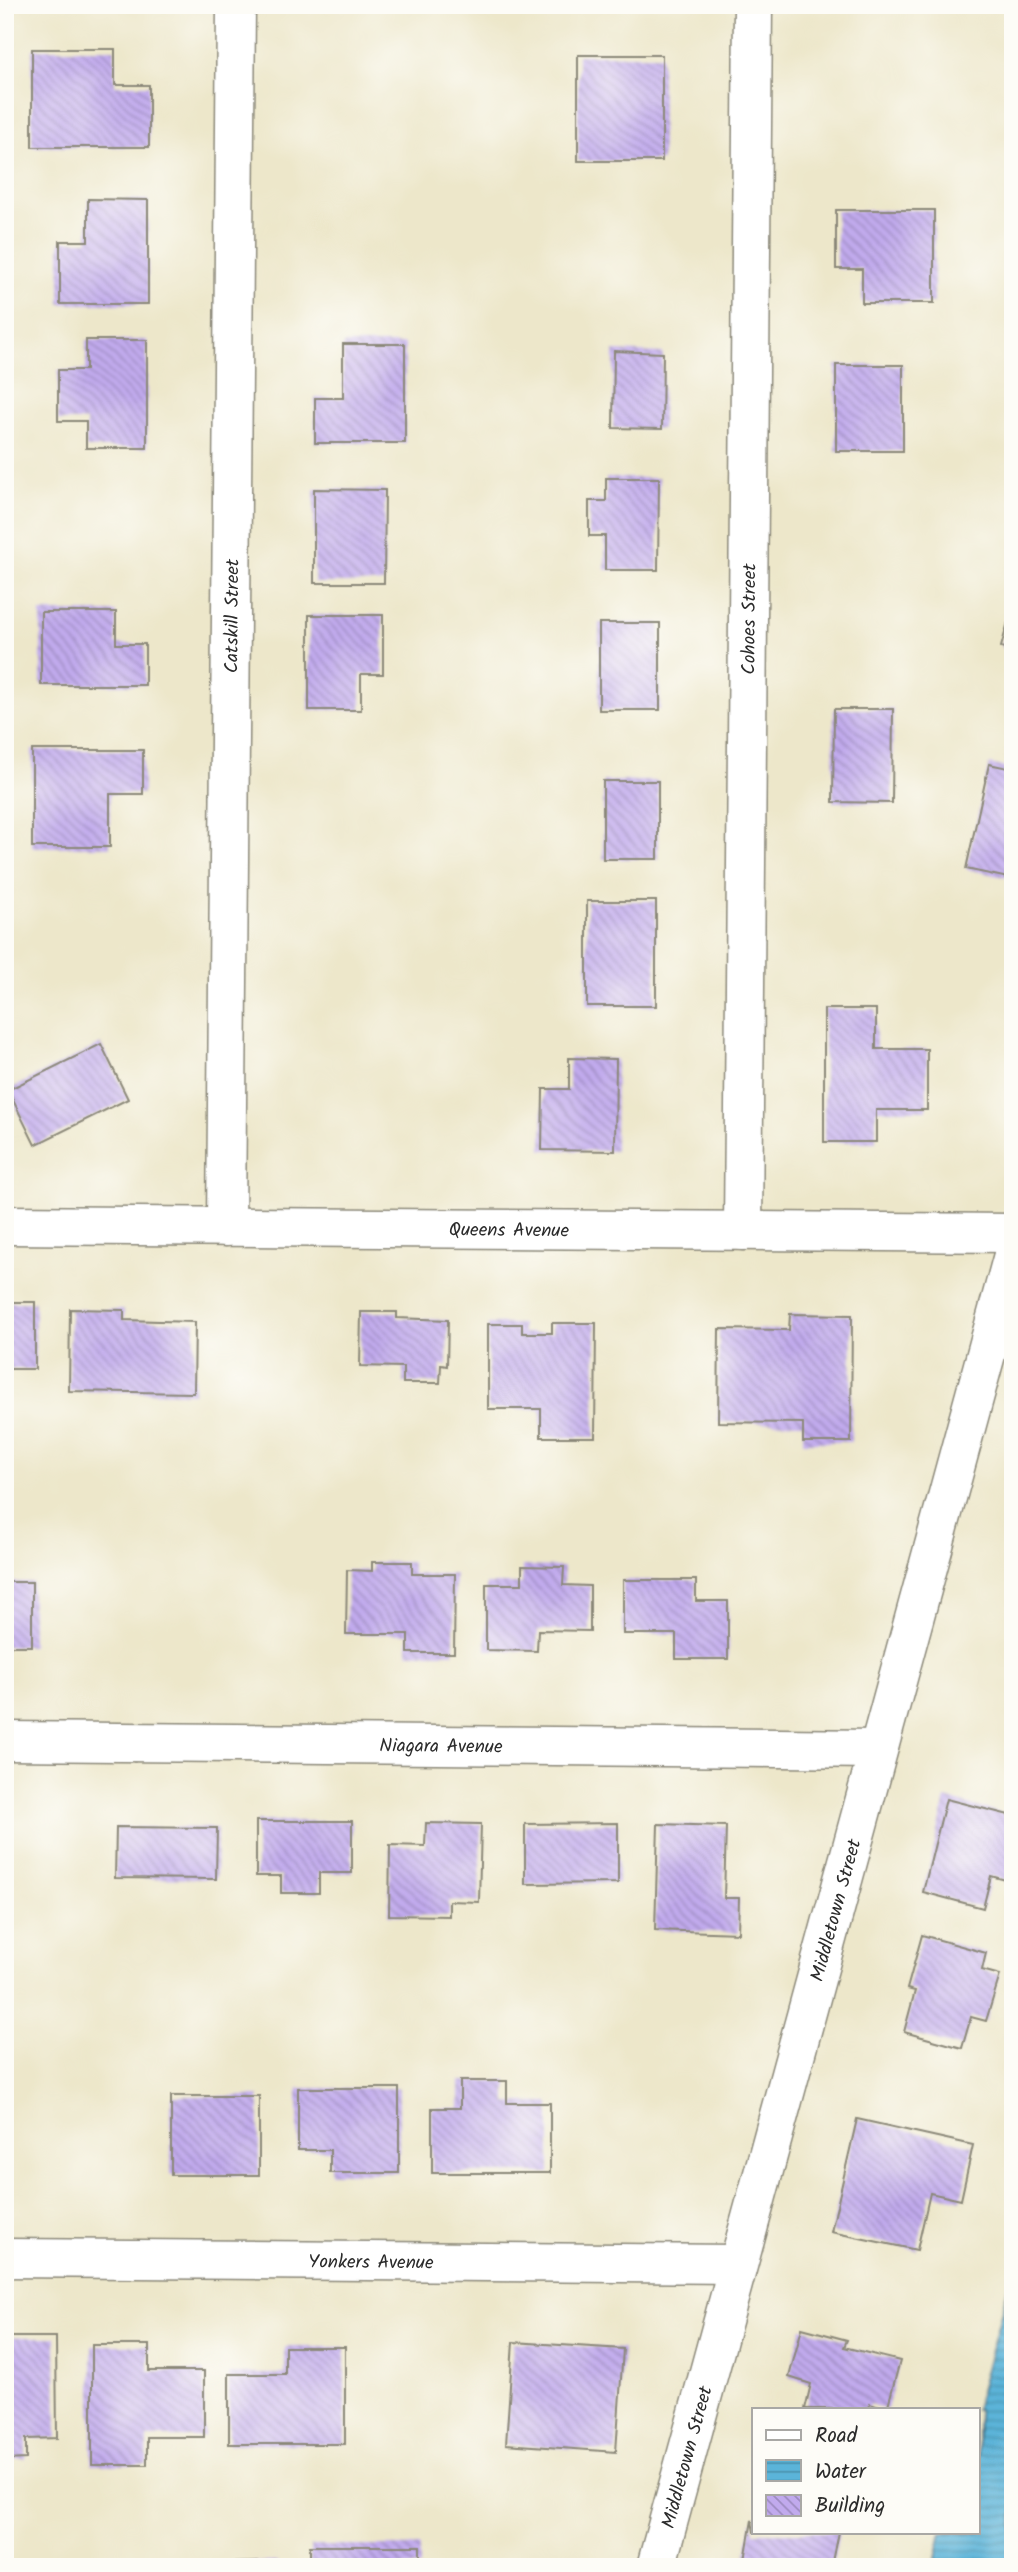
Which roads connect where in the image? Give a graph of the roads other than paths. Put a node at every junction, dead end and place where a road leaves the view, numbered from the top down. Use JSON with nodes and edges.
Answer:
{"nodes":[{"id":1,"x":236,"y":5,"type":"edge"},
{"id":2,"x":753,"y":5,"type":"edge"},
{"id":3,"x":5,"y":1225,"type":"edge"},
{"id":4,"x":226,"y":1227,"type":"junction"},
{"id":5,"x":743,"y":1231,"type":"junction"},
{"id":6,"x":1013,"y":1233,"type":"edge"},
{"id":7,"x":1013,"y":1255,"type":"edge"},
{"id":8,"x":5,"y":1741,"type":"edge"},
{"id":9,"x":878,"y":1749,"type":"junction"},
{"id":10,"x":5,"y":2258,"type":"edge"},
{"id":11,"x":737,"y":2264,"type":"junction"},
{"id":12,"x":656,"y":2567,"type":"edge"}],
"edges":[{"from":1,"to":4,"type":"street","name":"Catskill Street"},
{"from":2,"to":5,"type":"street","name":"Cohoes Street"},
{"from":3,"to":4,"type":"street","name":"Queens Avenue"},
{"from":4,"to":5,"type":"street","name":"Queens Avenue"},
{"from":5,"to":6,"type":"street","name":"Queens Avenue"},
{"from":7,"to":9,"type":"street","name":"Middletown Street"},
{"from":8,"to":9,"type":"street","name":"Niagara Avenue"},
{"from":9,"to":11,"type":"street","name":"Middletown Street"},
{"from":10,"to":11,"type":"street","name":"Yonkers Avenue"},
{"from":11,"to":12,"type":"street","name":"Middletown Street"}]}
